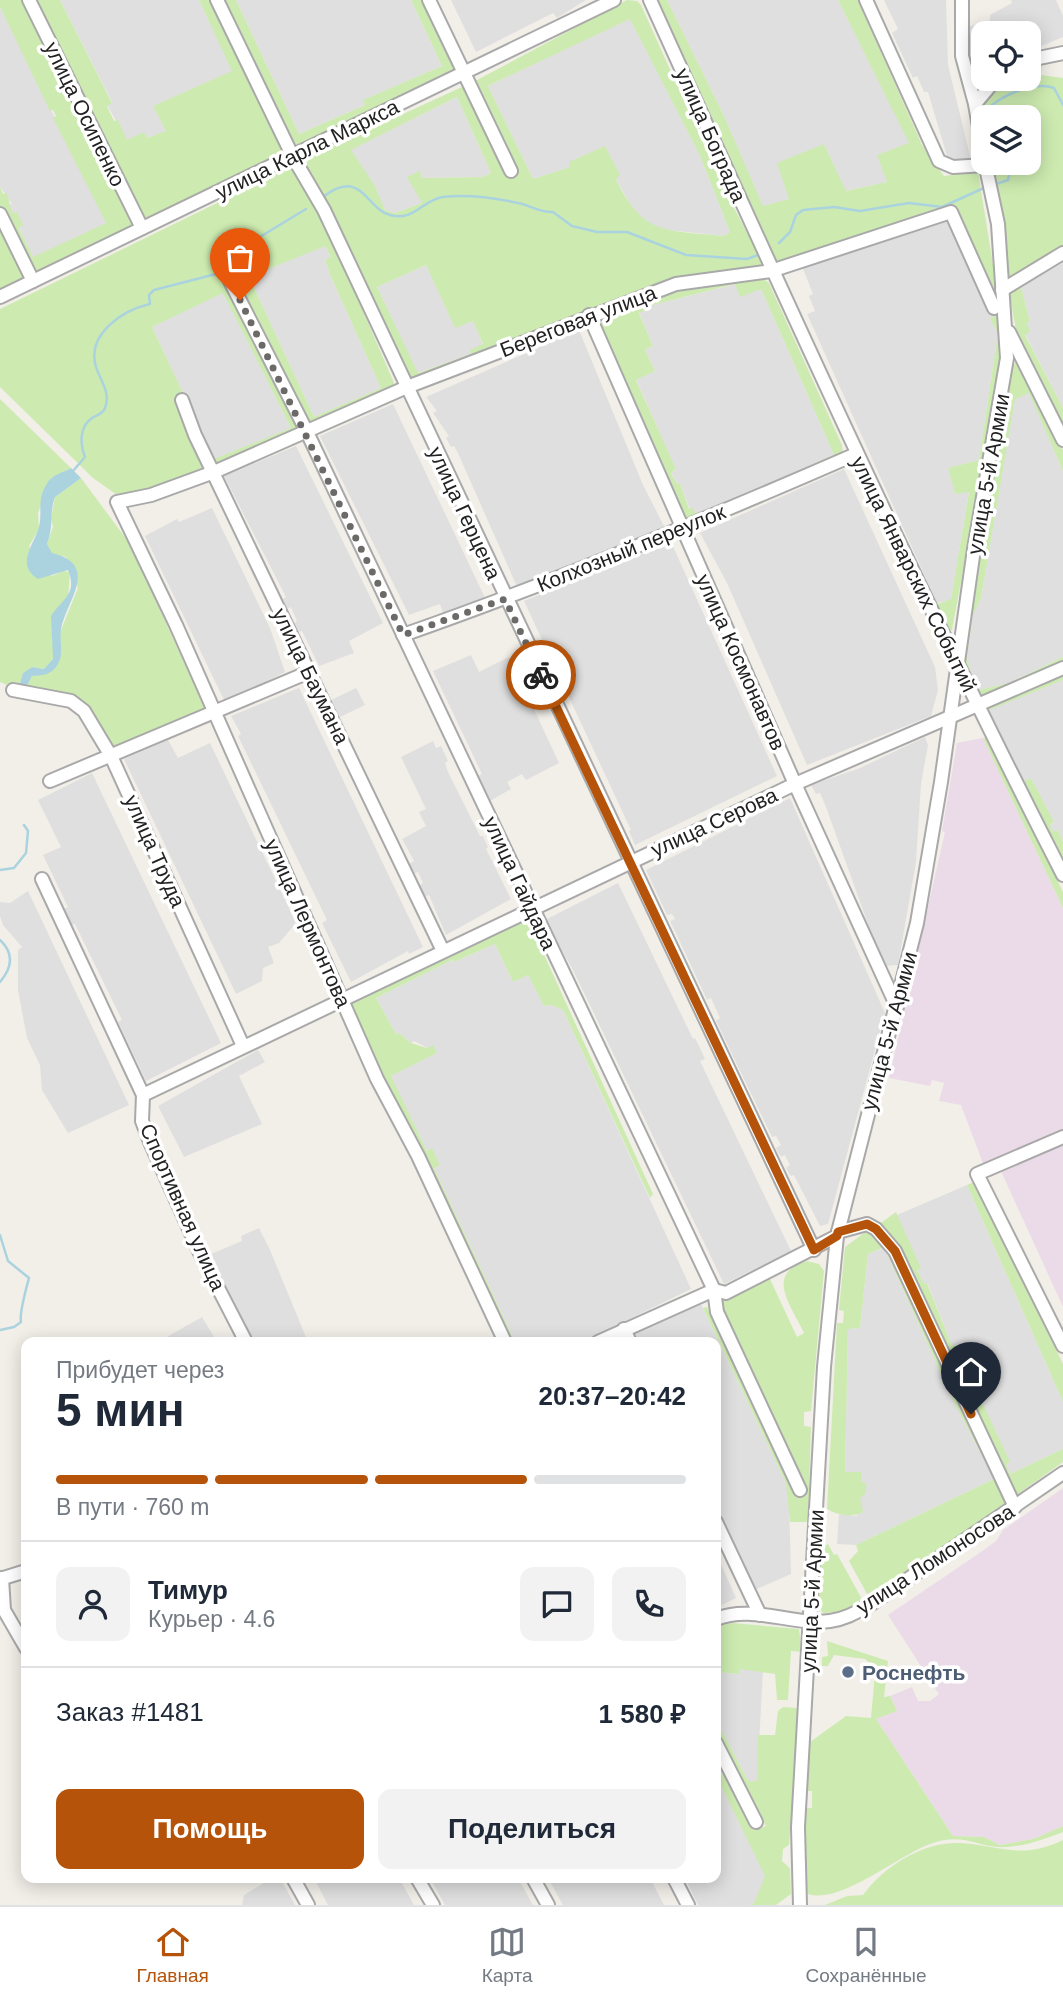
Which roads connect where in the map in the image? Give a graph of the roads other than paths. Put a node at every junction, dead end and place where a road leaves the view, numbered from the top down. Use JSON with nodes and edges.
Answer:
{"nodes":[{"id":1,"x":29,"y":0,"type":"edge"},
{"id":2,"x":216,"y":0,"type":"edge"},
{"id":3,"x":429,"y":0,"type":"edge"},
{"id":4,"x":614,"y":0,"type":"edge"},
{"id":5,"x":650,"y":0,"type":"edge"},
{"id":6,"x":866,"y":0,"type":"edge"},
{"id":7,"x":962,"y":0,"type":"edge"},
{"id":8,"x":1063,"y":53,"type":"edge"},
{"id":9,"x":1041,"y":58,"type":"edge"},
{"id":10,"x":464,"y":74,"type":"junction"},
{"id":11,"x":986,"y":91,"type":"edge"},
{"id":12,"x":975,"y":104,"type":"joint"},
{"id":13,"x":293,"y":157,"type":"junction"},
{"id":14,"x":971,"y":164,"type":"edge"},
{"id":15,"x":511,"y":171,"type":"dead end"},
{"id":16,"x":987,"y":175,"type":"edge"},
{"id":17,"x":0,"y":214,"type":"edge"},
{"id":18,"x":142,"y":228,"type":"junction"},
{"id":19,"x":1063,"y":253,"type":"edge"},
{"id":20,"x":771,"y":271,"type":"junction"},
{"id":21,"x":229,"y":279,"type":"dead end"},
{"id":22,"x":33,"y":281,"type":"junction"},
{"id":23,"x":1002,"y":290,"type":"junction"},
{"id":24,"x":0,"y":297,"type":"edge"},
{"id":25,"x":994,"y":308,"type":"dead end"},
{"id":26,"x":590,"y":315,"type":"junction"},
{"id":27,"x":1008,"y":328,"type":"junction"},
{"id":28,"x":407,"y":387,"type":"junction"},
{"id":29,"x":182,"y":400,"type":"dead end"},
{"id":30,"x":306,"y":430,"type":"junction"},
{"id":31,"x":1063,"y":440,"type":"edge"},
{"id":32,"x":856,"y":454,"type":"junction"},
{"id":33,"x":215,"y":472,"type":"junction"},
{"id":34,"x":117,"y":502,"type":"joint"},
{"id":35,"x":683,"y":529,"type":"junction"},
{"id":36,"x":505,"y":599,"type":"junction"},
{"id":37,"x":403,"y":635,"type":"junction"},
{"id":38,"x":958,"y":666,"type":"junction"},
{"id":39,"x":1063,"y":668,"type":"edge"},
{"id":40,"x":309,"y":672,"type":"junction"},
{"id":41,"x":13,"y":690,"type":"dead end"},
{"id":42,"x":976,"y":706,"type":"junction"},
{"id":43,"x":215,"y":713,"type":"junction"},
{"id":44,"x":950,"y":719,"type":"junction"},
{"id":45,"x":111,"y":756,"type":"junction"},
{"id":46,"x":50,"y":781,"type":"dead end"},
{"id":47,"x":795,"y":784,"type":"junction"},
{"id":48,"x":629,"y":862,"type":"junction"},
{"id":49,"x":1063,"y":875,"type":"edge"},
{"id":50,"x":43,"y":878,"type":"dead end"},
{"id":51,"x":532,"y":909,"type":"junction"},
{"id":52,"x":443,"y":951,"type":"junction"},
{"id":53,"x":342,"y":1000,"type":"junction"},
{"id":54,"x":897,"y":1007,"type":"junction"},
{"id":55,"x":243,"y":1046,"type":"junction"},
{"id":56,"x":143,"y":1095,"type":"junction"},
{"id":57,"x":1063,"y":1137,"type":"edge"},
{"id":58,"x":838,"y":1234,"type":"junction"},
{"id":59,"x":814,"y":1250,"type":"junction"},
{"id":60,"x":714,"y":1290,"type":"junction"},
{"id":61,"x":624,"y":1329,"type":"junction"},
{"id":62,"x":243,"y":1337,"type":"edge"},
{"id":63,"x":503,"y":1337,"type":"edge"},
{"id":64,"x":608,"y":1337,"type":"edge"},
{"id":65,"x":628,"y":1337,"type":"edge"},
{"id":66,"x":1063,"y":1346,"type":"edge"},
{"id":67,"x":1063,"y":1473,"type":"edge"},
{"id":68,"x":800,"y":1490,"type":"dead end"},
{"id":69,"x":1015,"y":1507,"type":"junction"},
{"id":70,"x":721,"y":1533,"type":"edge"},
{"id":71,"x":21,"y":1573,"type":"edge"},
{"id":72,"x":1,"y":1579,"type":"edge"},
{"id":73,"x":760,"y":1615,"type":"junction"},
{"id":74,"x":721,"y":1619,"type":"edge"},
{"id":75,"x":812,"y":1622,"type":"junction"},
{"id":76,"x":21,"y":1639,"type":"edge"},
{"id":77,"x":721,"y":1753,"type":"edge"},
{"id":78,"x":756,"y":1822,"type":"dead end"},
{"id":79,"x":296,"y":1883,"type":"edge"},
{"id":80,"x":420,"y":1883,"type":"edge"},
{"id":81,"x":536,"y":1883,"type":"edge"},
{"id":82,"x":677,"y":1883,"type":"edge"},
{"id":83,"x":796,"y":1903,"type":"edge"},
{"id":84,"x":308,"y":1905,"type":"edge"},
{"id":85,"x":433,"y":1905,"type":"edge"},
{"id":86,"x":548,"y":1905,"type":"edge"},
{"id":87,"x":688,"y":1905,"type":"edge"}],
"edges":[{"from":1,"to":18,"type":"street","name":"улица Осипенко"},
{"from":2,"to":13,"type":"street","name":"улица Герцена"},
{"from":3,"to":10,"type":"street"},
{"from":4,"to":10,"type":"street","name":"улица Карла Маркса"},
{"from":5,"to":20,"type":"street","name":"улица Бограда"},
{"from":6,"to":14,"type":"street"},
{"from":7,"to":12,"type":"street","name":"улица 5-й Армии"},
{"from":8,"to":9,"type":"street"},
{"from":10,"to":13,"type":"street","name":"улица Карла Маркса"},
{"from":10,"to":15,"type":"street"},
{"from":11,"to":12,"type":"street"},
{"from":13,"to":18,"type":"street","name":"улица Карла Маркса"},
{"from":13,"to":28,"type":"street","name":"улица Герцена"},
{"from":16,"to":23,"type":"street","name":"улица 5-й Армии"},
{"from":17,"to":22,"type":"street"},
{"from":18,"to":22,"type":"street","name":"улица Карла Маркса"},
{"from":19,"to":23,"type":"street"},
{"from":20,"to":25,"type":"street","name":"Береговая улица"},
{"from":20,"to":26,"type":"street","name":"Береговая улица"},
{"from":20,"to":32,"type":"street","name":"улица Январских Событий"},
{"from":21,"to":30,"type":"street","name":"улица Гайдара"},
{"from":22,"to":24,"type":"street","name":"улица Карла Маркса"},
{"from":23,"to":27,"type":"street","name":"улица 5-й Армии"},
{"from":26,"to":28,"type":"street","name":"Береговая улица"},
{"from":26,"to":35,"type":"street","name":"улица Космонавтов"},
{"from":27,"to":31,"type":"street"},
{"from":27,"to":38,"type":"street","name":"улица 5-й Армии"},
{"from":28,"to":30,"type":"street","name":"Береговая улица"},
{"from":28,"to":36,"type":"street","name":"улица Герцена"},
{"from":29,"to":33,"type":"street","name":"улица Баумана"},
{"from":30,"to":33,"type":"street","name":"Береговая улица"},
{"from":30,"to":37,"type":"street","name":"улица Гайдара"},
{"from":32,"to":35,"type":"street","name":"Колхозный переулок"},
{"from":32,"to":38,"type":"street","name":"улица Январских Событий"},
{"from":33,"to":34,"type":"street","name":"Береговая улица"},
{"from":33,"to":40,"type":"street","name":"улица Баумана"},
{"from":34,"to":43,"type":"street","name":"улица Лермонтова"},
{"from":35,"to":36,"type":"street","name":"Колхозный переулок"},
{"from":35,"to":47,"type":"street","name":"улица Космонавтов"},
{"from":36,"to":37,"type":"street","name":"Колхозный переулок"},
{"from":36,"to":48,"type":"street","name":"улица Герцена"},
{"from":37,"to":51,"type":"street","name":"улица Гайдара"},
{"from":38,"to":42,"type":"street","name":"улица Январских Событий"},
{"from":38,"to":44,"type":"street","name":"улица 5-й Армии"},
{"from":39,"to":42,"type":"street","name":"улица Серова"},
{"from":40,"to":43,"type":"street"},
{"from":40,"to":52,"type":"street","name":"улица Баумана"},
{"from":41,"to":45,"type":"street","name":"улица Труда"},
{"from":42,"to":44,"type":"street","name":"улица Серова"},
{"from":42,"to":49,"type":"street","name":"улица Январских Событий"},
{"from":43,"to":45,"type":"street"},
{"from":43,"to":53,"type":"street","name":"улица Лермонтова"},
{"from":44,"to":47,"type":"street","name":"улица Серова"},
{"from":44,"to":54,"type":"street","name":"улица 5-й Армии"},
{"from":45,"to":46,"type":"street"},
{"from":45,"to":55,"type":"street","name":"улица Труда"},
{"from":47,"to":48,"type":"street","name":"улица Серова"},
{"from":47,"to":54,"type":"street","name":"улица Космонавтов"},
{"from":48,"to":51,"type":"street","name":"улица Серова"},
{"from":48,"to":59,"type":"street","name":"улица Герцена"},
{"from":50,"to":56,"type":"street","name":"Спортивная улица"},
{"from":51,"to":52,"type":"street","name":"улица Серова"},
{"from":51,"to":60,"type":"street","name":"улица Гайдара"},
{"from":52,"to":53,"type":"street","name":"улица Серова"},
{"from":53,"to":55,"type":"street","name":"улица Серова"},
{"from":53,"to":63,"type":"street","name":"улица Лермонтова"},
{"from":54,"to":58,"type":"street","name":"улица 5-й Армии"},
{"from":55,"to":56,"type":"street","name":"улица Серова"},
{"from":56,"to":62,"type":"street","name":"Спортивная улица"},
{"from":57,"to":66,"type":"street"},
{"from":58,"to":59,"type":"street"},
{"from":58,"to":69,"type":"street"},
{"from":58,"to":75,"type":"street","name":"улица 5-й Армии"},
{"from":59,"to":60,"type":"street"},
{"from":60,"to":61,"type":"street"},
{"from":60,"to":68,"type":"street","name":"улица Гайдара"},
{"from":61,"to":64,"type":"street"},
{"from":61,"to":65,"type":"street"},
{"from":67,"to":69,"type":"street","name":"улица Ломоносова"},
{"from":69,"to":75,"type":"street","name":"улица Ломоносова"},
{"from":70,"to":73,"type":"street"},
{"from":71,"to":72,"type":"street"},
{"from":72,"to":76,"type":"street"},
{"from":73,"to":74,"type":"street","name":"улица Ломоносова"},
{"from":73,"to":75,"type":"street","name":"улица Ломоносова"},
{"from":75,"to":83,"type":"street","name":"улица 5-й Армии"},
{"from":77,"to":78,"type":"street"},
{"from":79,"to":84,"type":"street"},
{"from":80,"to":85,"type":"street"},
{"from":81,"to":86,"type":"street"},
{"from":82,"to":87,"type":"street"}]}
